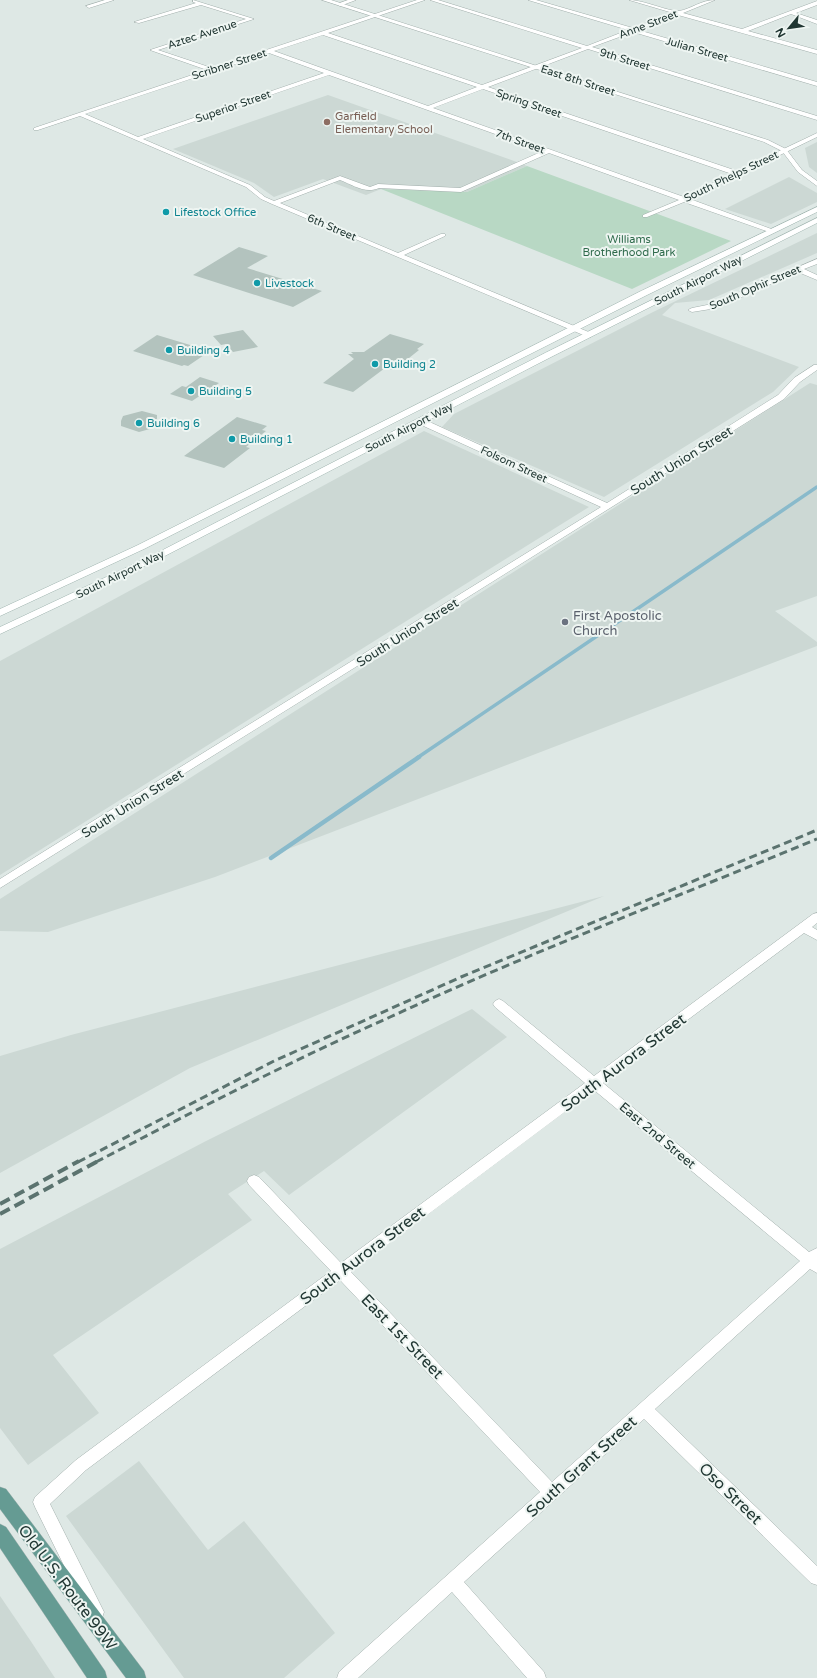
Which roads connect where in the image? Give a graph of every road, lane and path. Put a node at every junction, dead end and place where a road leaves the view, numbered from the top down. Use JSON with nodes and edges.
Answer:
{"nodes":[{"id":1,"x":111,"y":0,"type":"edge"},
{"id":2,"x":192,"y":0,"type":"edge"},
{"id":3,"x":325,"y":0,"type":"edge"},
{"id":4,"x":353,"y":0,"type":"edge"},
{"id":5,"x":422,"y":0,"type":"edge"},
{"id":6,"x":433,"y":0,"type":"edge"},
{"id":7,"x":531,"y":0,"type":"edge"},
{"id":8,"x":632,"y":0,"type":"edge"},
{"id":9,"x":712,"y":0,"type":"edge"},
{"id":10,"x":201,"y":3,"type":"junction"},
{"id":11,"x":817,"y":3,"type":"edge"},
{"id":12,"x":340,"y":4,"type":"junction"},
{"id":13,"x":89,"y":6,"type":"dead end"},
{"id":14,"x":677,"y":13,"type":"junction"},
{"id":15,"x":792,"y":13,"type":"junction"},
{"id":16,"x":376,"y":15,"type":"junction"},
{"id":17,"x":137,"y":22,"type":"dead end"},
{"id":18,"x":817,"y":22,"type":"edge"},
{"id":19,"x":632,"y":30,"type":"junction"},
{"id":20,"x":743,"y":31,"type":"junction"},
{"id":21,"x":322,"y":33,"type":"junction"},
{"id":22,"x":587,"y":47,"type":"junction"},
{"id":23,"x":268,"y":51,"type":"junction"},
{"id":24,"x":817,"y":52,"type":"edge"},
{"id":25,"x":536,"y":67,"type":"junction"},
{"id":26,"x":212,"y":70,"type":"junction"},
{"id":27,"x":328,"y":73,"type":"junction"},
{"id":28,"x":817,"y":84,"type":"edge"},
{"id":29,"x":482,"y":88,"type":"junction"},
{"id":30,"x":428,"y":108,"type":"junction"},
{"id":31,"x":79,"y":114,"type":"junction"},
{"id":32,"x":817,"y":118,"type":"edge"},
{"id":33,"x":36,"y":129,"type":"dead end"},
{"id":34,"x":817,"y":135,"type":"edge"},
{"id":35,"x":138,"y":139,"type":"junction"},
{"id":36,"x":784,"y":150,"type":"junction"},
{"id":37,"x":549,"y":151,"type":"junction"},
{"id":38,"x":736,"y":173,"type":"junction"},
{"id":39,"x":817,"y":184,"type":"edge"},
{"id":40,"x":683,"y":199,"type":"junction"},
{"id":41,"x":274,"y":203,"type":"junction"},
{"id":42,"x":817,"y":209,"type":"edge"},
{"id":43,"x":645,"y":216,"type":"dead end"},
{"id":44,"x":817,"y":220,"type":"edge"},
{"id":45,"x":772,"y":231,"type":"junction"},
{"id":46,"x":443,"y":235,"type":"dead end"},
{"id":47,"x":399,"y":255,"type":"junction"},
{"id":48,"x":817,"y":261,"type":"edge"},
{"id":49,"x":797,"y":270,"type":"junction"},
{"id":50,"x":817,"y":278,"type":"edge"},
{"id":51,"x":692,"y":310,"type":"dead end"},
{"id":52,"x":574,"y":329,"type":"junction"},
{"id":53,"x":588,"y":335,"type":"junction"},
{"id":54,"x":817,"y":367,"type":"edge"},
{"id":55,"x":420,"y":421,"type":"junction"},
{"id":56,"x":607,"y":506,"type":"junction"},
{"id":57,"x":0,"y":613,"type":"edge"},
{"id":58,"x":0,"y":631,"type":"edge"},
{"id":59,"x":0,"y":884,"type":"edge"},
{"id":60,"x":817,"y":917,"type":"edge"},
{"id":61,"x":804,"y":927,"type":"junction"},
{"id":62,"x":817,"y":936,"type":"edge"},
{"id":63,"x":499,"y":1004,"type":"dead end"},
{"id":64,"x":595,"y":1083,"type":"junction"},
{"id":65,"x":254,"y":1181,"type":"dead end"},
{"id":66,"x":814,"y":1260,"type":"edge"},
{"id":67,"x":340,"y":1272,"type":"junction"},
{"id":68,"x":645,"y":1409,"type":"junction"},
{"id":69,"x":552,"y":1492,"type":"junction"},
{"id":70,"x":0,"y":1495,"type":"edge"},
{"id":71,"x":0,"y":1533,"type":"edge"},
{"id":72,"x":817,"y":1577,"type":"edge"},
{"id":73,"x":453,"y":1582,"type":"junction"},
{"id":74,"x":113,"y":1646,"type":"junction"},
{"id":75,"x":98,"y":1678,"type":"edge"},
{"id":76,"x":137,"y":1678,"type":"edge"},
{"id":77,"x":345,"y":1678,"type":"edge"},
{"id":78,"x":538,"y":1678,"type":"edge"}],
"edges":[{"from":1,"to":13,"type":"street"},
{"from":2,"to":10,"type":"street"},
{"from":3,"to":12,"type":"main road","name":"East 8th Street"},
{"from":4,"to":12,"type":"street"},
{"from":5,"to":16,"type":"street","name":"Scribner Street"},
{"from":6,"to":22,"type":"street","name":"9th Street"},
{"from":7,"to":19,"type":"street","name":"Julian Street"},
{"from":8,"to":14,"type":"street"},
{"from":9,"to":14,"type":"street","name":"Anne Street"},
{"from":10,"to":17,"type":"street"},
{"from":10,"to":26,"type":"street","name":"Aztec Avenue"},
{"from":11,"to":15,"type":"street"},
{"from":12,"to":16,"type":"main road","name":"East 8th Street"},
{"from":14,"to":19,"type":"street","name":"Anne Street"},
{"from":14,"to":20,"type":"street"},
{"from":15,"to":18,"type":"street"},
{"from":15,"to":20,"type":"street"},
{"from":16,"to":21,"type":"street","name":"Scribner Street"},
{"from":16,"to":25,"type":"main road","name":"East 8th Street"},
{"from":19,"to":22,"type":"street","name":"Anne Street"},
{"from":19,"to":28,"type":"street","name":"Julian Street"},
{"from":20,"to":24,"type":"street"},
{"from":21,"to":23,"type":"street","name":"Scribner Street"},
{"from":21,"to":29,"type":"street","name":"Spring Street"},
{"from":22,"to":25,"type":"street","name":"Anne Street"},
{"from":22,"to":32,"type":"street","name":"9th Street"},
{"from":23,"to":26,"type":"street","name":"Scribner Street"},
{"from":23,"to":27,"type":"street","name":"7th Street"},
{"from":25,"to":29,"type":"street","name":"Anne Street"},
{"from":25,"to":36,"type":"main road","name":"East 8th Street"},
{"from":26,"to":31,"type":"street","name":"Scribner Street"},
{"from":27,"to":30,"type":"street","name":"7th Street"},
{"from":27,"to":35,"type":"street","name":"Superior Street"},
{"from":29,"to":30,"type":"street","name":"Anne Street"},
{"from":29,"to":38,"type":"street","name":"Spring Street"},
{"from":30,"to":37,"type":"street","name":"7th Street"},
{"from":31,"to":33,"type":"street","name":"Scribner Street"},
{"from":31,"to":35,"type":"street","name":"6th Street"},
{"from":34,"to":36,"type":"street","name":"South Phelps Street"},
{"from":35,"to":41,"type":"street","name":"6th Street"},
{"from":36,"to":38,"type":"street","name":"South Phelps Street"},
{"from":36,"to":39,"type":"main road","name":"East 8th Street"},
{"from":37,"to":40,"type":"street","name":"7th Street"},
{"from":37,"to":41,"type":"street"},
{"from":38,"to":40,"type":"street","name":"South Phelps Street"},
{"from":40,"to":43,"type":"street","name":"South Phelps Street"},
{"from":40,"to":45,"type":"street","name":"7th Street"},
{"from":41,"to":47,"type":"street","name":"6th Street"},
{"from":42,"to":45,"type":"main road","name":"South Airport Way"},
{"from":44,"to":53,"type":"main road","name":"South Airport Way"},
{"from":45,"to":52,"type":"main road","name":"South Airport Way"},
{"from":46,"to":47,"type":"street"},
{"from":47,"to":52,"type":"street","name":"6th Street"},
{"from":48,"to":49,"type":"street","name":"South Ophir Street"},
{"from":49,"to":50,"type":"street"},
{"from":49,"to":51,"type":"street","name":"South Ophir Street"},
{"from":52,"to":53,"type":"street","name":"6th Street"},
{"from":52,"to":57,"type":"main road","name":"South Airport Way"},
{"from":53,"to":55,"type":"main road","name":"South Airport Way"},
{"from":54,"to":56,"type":"street","name":"South Union Street"},
{"from":55,"to":56,"type":"street","name":"Folsom Street"},
{"from":55,"to":58,"type":"main road","name":"South Airport Way"},
{"from":56,"to":59,"type":"street","name":"South Union Street"},
{"from":60,"to":61,"type":"street","name":"South Aurora Street"},
{"from":61,"to":62,"type":"street"},
{"from":61,"to":64,"type":"street","name":"South Aurora Street"},
{"from":63,"to":64,"type":"street","name":"East 2nd Street"},
{"from":64,"to":66,"type":"street","name":"East 2nd Street"},
{"from":64,"to":67,"type":"street","name":"South Aurora Street"},
{"from":65,"to":67,"type":"street","name":"East 1st Street"},
{"from":66,"to":68,"type":"street","name":"South Grant Street"},
{"from":67,"to":69,"type":"street","name":"East 1st Street"},
{"from":67,"to":74,"type":"street","name":"South Aurora Street"},
{"from":68,"to":69,"type":"street","name":"South Grant Street"},
{"from":68,"to":72,"type":"street","name":"Oso Street"},
{"from":69,"to":73,"type":"street","name":"South Grant Street"},
{"from":70,"to":74,"type":"main road","name":"Old U.S. Route 99W"},
{"from":71,"to":75,"type":"main road","name":"Old U.S. Route 99W"},
{"from":73,"to":77,"type":"street","name":"South Grant Street"},
{"from":73,"to":78,"type":"street"},
{"from":74,"to":76,"type":"main road","name":"Old U.S. Route 99W"}]}
